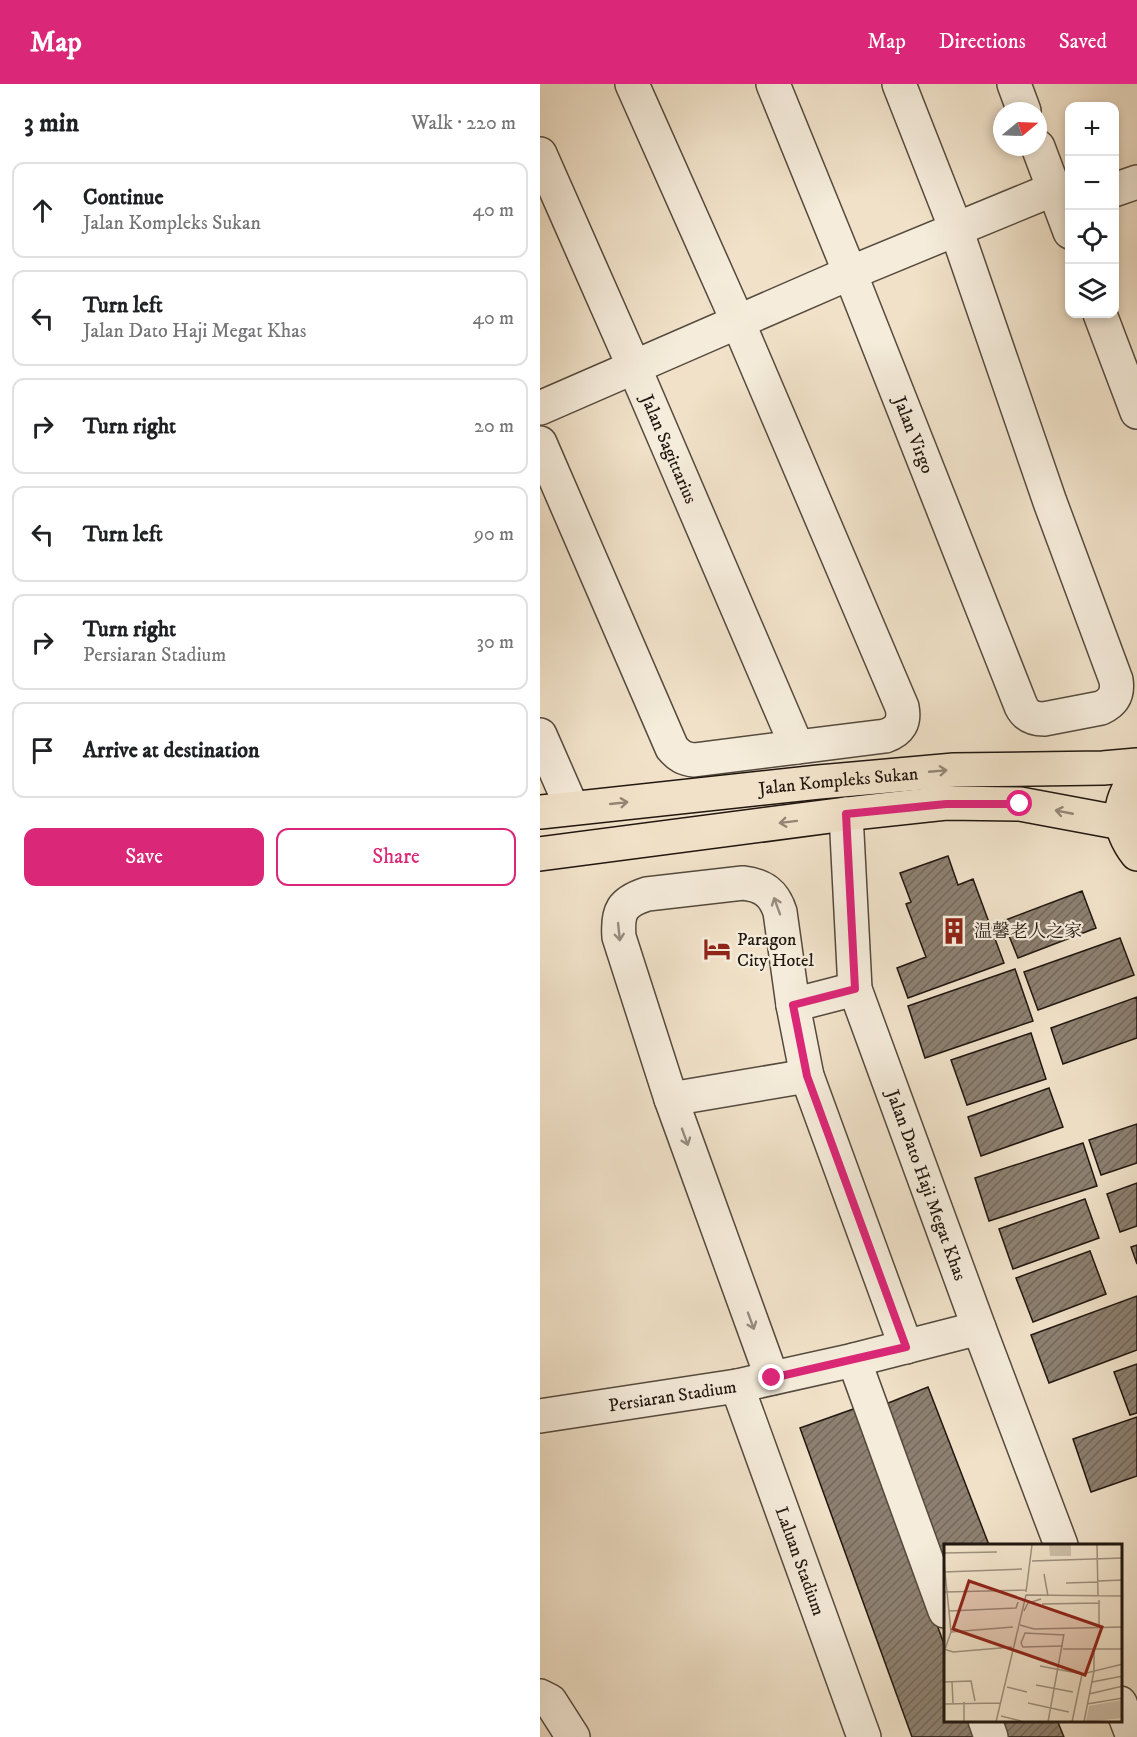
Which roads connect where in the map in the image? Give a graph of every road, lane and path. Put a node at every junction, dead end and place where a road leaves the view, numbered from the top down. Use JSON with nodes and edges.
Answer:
{"nodes":[{"id":1,"x":632,"y":84,"type":"edge"},
{"id":2,"x":773,"y":84,"type":"edge"},
{"id":3,"x":899,"y":84,"type":"edge"},
{"id":4,"x":1014,"y":84,"type":"edge"},
{"id":5,"x":1021,"y":102,"type":"edge"},
{"id":6,"x":540,"y":154,"type":"edge"},
{"id":7,"x":1042,"y":156,"type":"edge"},
{"id":8,"x":1137,"y":182,"type":"edge"},
{"id":9,"x":1119,"y":188,"type":"edge"},
{"id":10,"x":1064,"y":210,"type":"edge"},
{"id":11,"x":956,"y":229,"type":"junction"},
{"id":12,"x":850,"y":273,"type":"junction"},
{"id":13,"x":1102,"y":318,"type":"edge"},
{"id":14,"x":738,"y":322,"type":"junction"},
{"id":15,"x":634,"y":366,"type":"junction"},
{"id":16,"x":540,"y":408,"type":"edge"},
{"id":17,"x":1137,"y":412,"type":"edge"},
{"id":18,"x":540,"y":443,"type":"edge"},
{"id":19,"x":540,"y":735,"type":"edge"},
{"id":20,"x":797,"y":747,"type":"junction"},
{"id":21,"x":1137,"y":765,"type":"edge"},
{"id":22,"x":1137,"y":777,"type":"edge"},
{"id":23,"x":572,"y":808,"type":"junction"},
{"id":24,"x":540,"y":812,"type":"edge"},
{"id":25,"x":846,"y":814,"type":"junction"},
{"id":26,"x":1122,"y":823,"type":"junction"},
{"id":27,"x":540,"y":854,"type":"edge"},
{"id":28,"x":1137,"y":854,"type":"edge"},
{"id":29,"x":855,"y":989,"type":"junction"},
{"id":30,"x":793,"y":1005,"type":"junction"},
{"id":31,"x":807,"y":1076,"type":"junction"},
{"id":32,"x":671,"y":1099,"type":"junction"},
{"id":33,"x":979,"y":1328,"type":"junction"},
{"id":34,"x":906,"y":1347,"type":"junction"},
{"id":35,"x":854,"y":1360,"type":"junction"},
{"id":36,"x":772,"y":1378,"type":"junction"},
{"id":37,"x":737,"y":1386,"type":"junction"},
{"id":38,"x":540,"y":1416,"type":"edge"},
{"id":39,"x":1061,"y":1544,"type":"edge"},
{"id":40,"x":944,"y":1608,"type":"edge"},
{"id":41,"x":540,"y":1696,"type":"edge"},
{"id":42,"x":1126,"y":1703,"type":"edge"},
{"id":43,"x":986,"y":1722,"type":"edge"},
{"id":44,"x":855,"y":1734,"type":"edge"},
{"id":45,"x":573,"y":1737,"type":"edge"},
{"id":46,"x":991,"y":1737,"type":"edge"},
{"id":47,"x":1133,"y":1737,"type":"edge"}],
"edges":[{"from":1,"to":14,"type":"street"},
{"from":2,"to":12,"type":"street","name":"Jalan Virgo"},
{"from":3,"to":11,"type":"street"},
{"from":4,"to":5,"type":"street"},
{"from":6,"to":15,"type":"street","name":"Jalan Sagittarius"},
{"from":7,"to":10,"type":"street"},
{"from":8,"to":9,"type":"street"},
{"from":10,"to":11,"type":"street"},
{"from":11,"to":12,"type":"street"},
{"from":11,"to":12,"type":"street","name":"Jalan Virgo"},
{"from":12,"to":14,"type":"street"},
{"from":13,"to":17,"type":"street"},
{"from":14,"to":15,"type":"street"},
{"from":14,"to":20,"type":"street"},
{"from":15,"to":16,"type":"street"},
{"from":15,"to":20,"type":"street","name":"Jalan Sagittarius"},
{"from":18,"to":20,"type":"street"},
{"from":19,"to":23,"type":"street"},
{"from":23,"to":21,"type":"main road","name":"Jalan Kompleks Sukan","one_way":true},
{"from":22,"to":26,"type":"main road"},
{"from":23,"to":24,"type":"main road","name":"Jalan Kompleks Sukan"},
{"from":26,"to":25,"type":"main road","name":"Jalan Kompleks Sukan","one_way":true},
{"from":25,"to":27,"type":"main road","name":"Jalan Kompleks Sukan","one_way":true},
{"from":25,"to":29,"type":"street","name":"Jalan Dato Haji Megat Khas"},
{"from":26,"to":28,"type":"main road"},
{"from":29,"to":30,"type":"street"},
{"from":29,"to":33,"type":"street","name":"Jalan Dato Haji Megat Khas"},
{"from":30,"to":31,"type":"street"},
{"from":30,"to":32,"type":"street","one_way":true},
{"from":31,"to":32,"type":"street"},
{"from":31,"to":34,"type":"street"},
{"from":32,"to":36,"type":"street","one_way":true},
{"from":33,"to":34,"type":"street","name":"Persiaran Stadium"},
{"from":33,"to":39,"type":"street","name":"Jalan Dato Haji Megat Khas"},
{"from":34,"to":35,"type":"street","name":"Persiaran Stadium"},
{"from":35,"to":36,"type":"street","name":"Persiaran Stadium"},
{"from":35,"to":40,"type":"street"},
{"from":36,"to":37,"type":"street","name":"Persiaran Stadium"},
{"from":37,"to":38,"type":"street","name":"Persiaran Stadium"},
{"from":37,"to":44,"type":"street","name":"Laluan Stadium"},
{"from":41,"to":45,"type":"street"},
{"from":42,"to":47,"type":"street"},
{"from":43,"to":46,"type":"street"}]}
